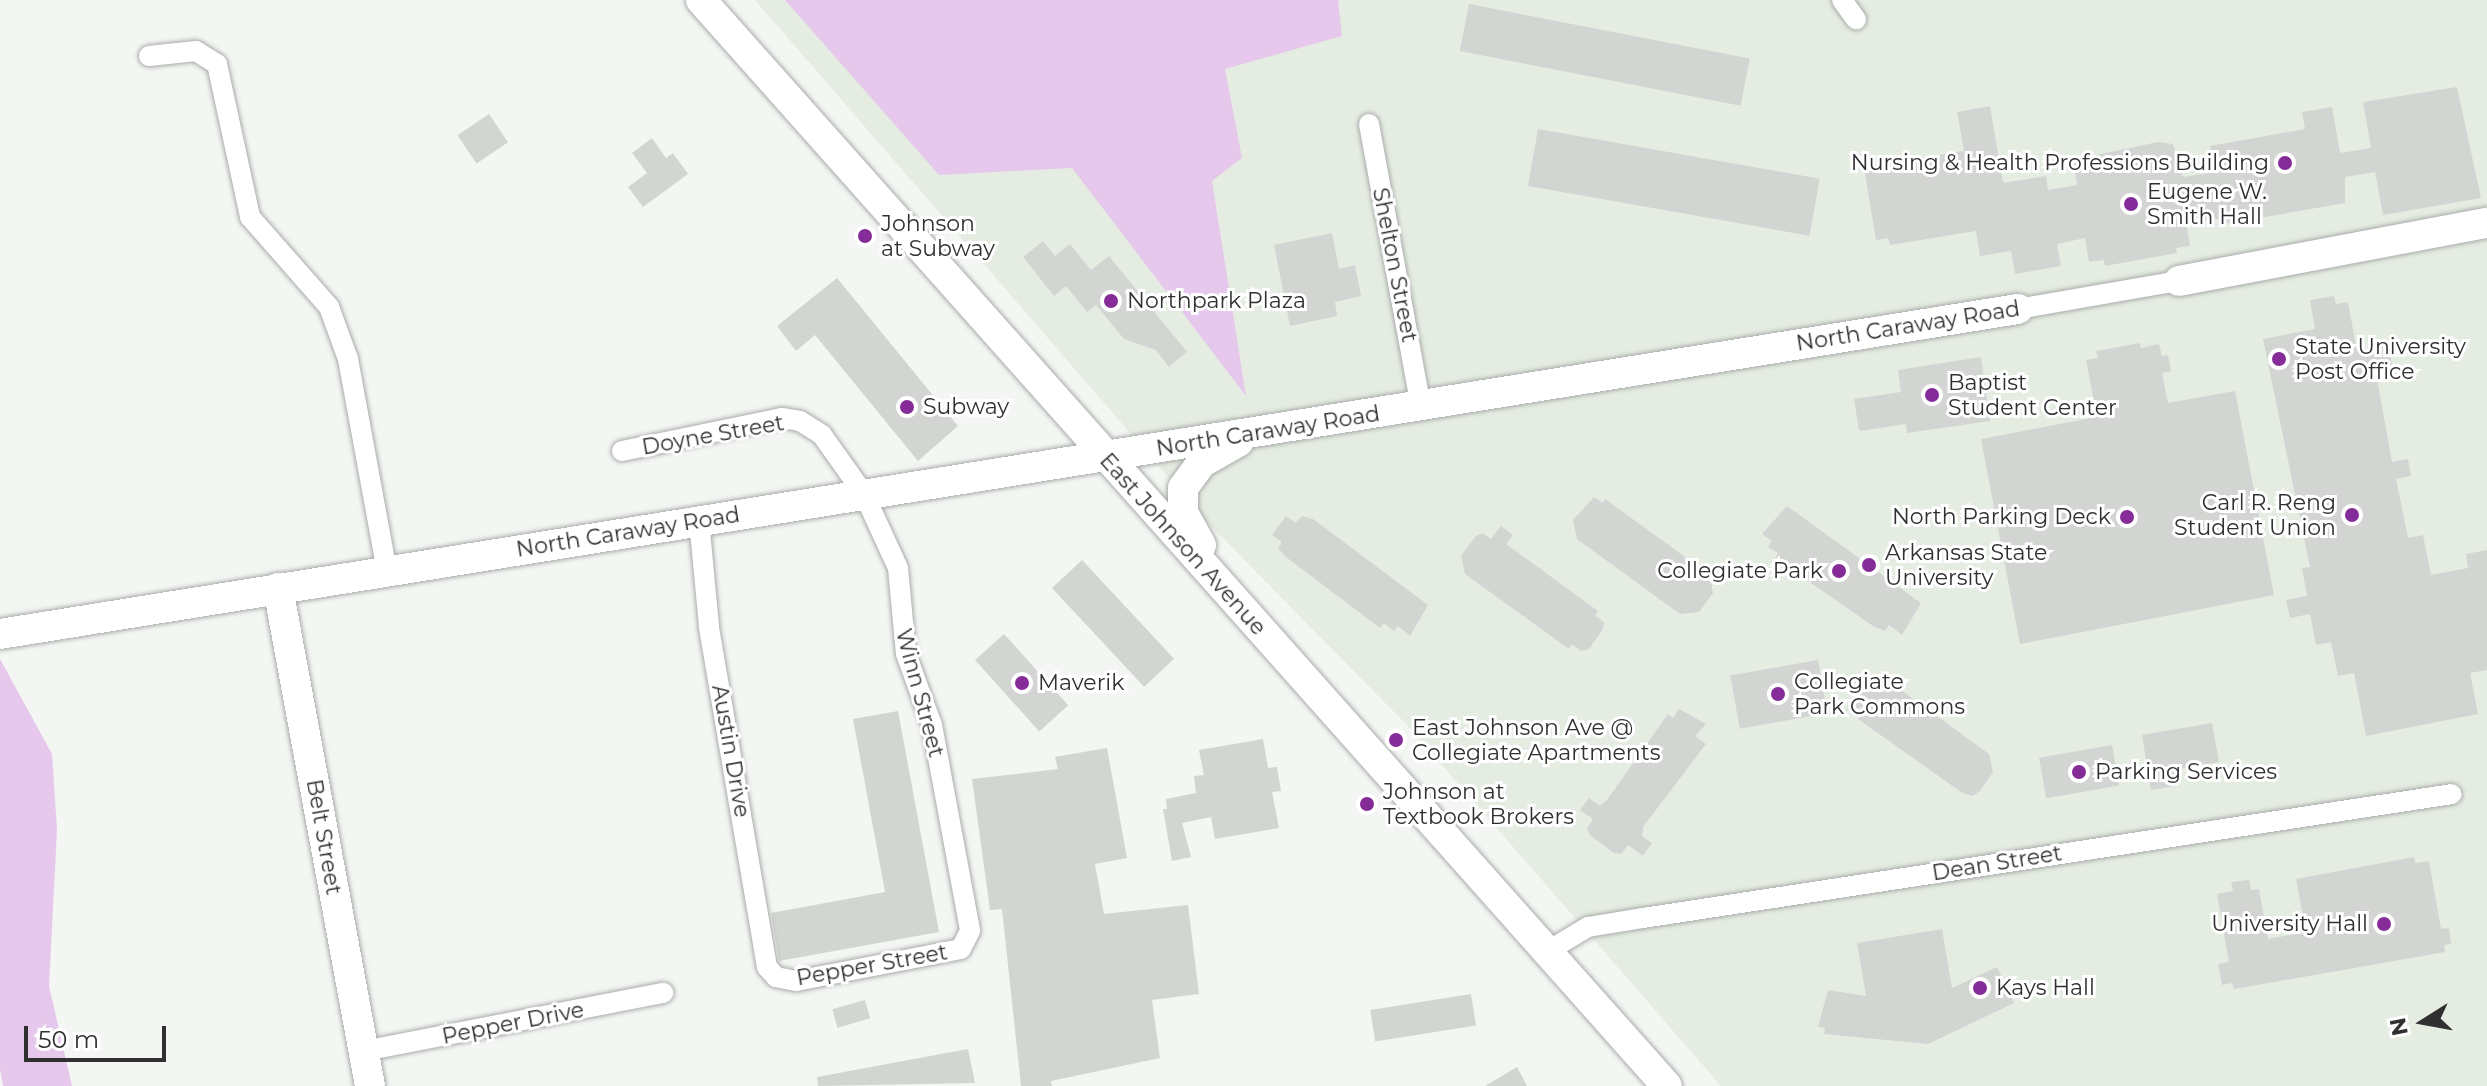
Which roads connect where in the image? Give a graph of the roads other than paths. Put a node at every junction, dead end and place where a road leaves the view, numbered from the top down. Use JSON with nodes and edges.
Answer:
{"nodes":[{"id":1,"x":701,"y":0,"type":"edge"},
{"id":2,"x":1842,"y":0,"type":"edge"},
{"id":3,"x":1856,"y":19,"type":"dead end"},
{"id":4,"x":149,"y":56,"type":"dead end"},
{"id":5,"x":1369,"y":124,"type":"dead end"},
{"id":6,"x":2487,"y":223,"type":"edge"},
{"id":7,"x":2179,"y":281,"type":"joint"},
{"id":8,"x":2018,"y":309,"type":"joint"},
{"id":9,"x":1421,"y":406,"type":"junction"},
{"id":10,"x":1259,"y":431,"type":"junction"},
{"id":11,"x":622,"y":451,"type":"dead end"},
{"id":12,"x":1103,"y":456,"type":"junction"},
{"id":13,"x":864,"y":494,"type":"junction"},
{"id":14,"x":699,"y":521,"type":"junction"},
{"id":15,"x":387,"y":571,"type":"junction"},
{"id":16,"x":278,"y":588,"type":"junction"},
{"id":17,"x":1249,"y":616,"type":"junction"},
{"id":18,"x":0,"y":634,"type":"edge"},
{"id":19,"x":2452,"y":794,"type":"dead end"},
{"id":20,"x":965,"y":944,"type":"joint"},
{"id":21,"x":1548,"y":951,"type":"junction"},
{"id":22,"x":776,"y":977,"type":"joint"},
{"id":23,"x":663,"y":993,"type":"dead end"},
{"id":24,"x":364,"y":1051,"type":"junction"},
{"id":25,"x":370,"y":1086,"type":"edge"},
{"id":26,"x":1667,"y":1086,"type":"edge"}],
"edges":[{"from":1,"to":12,"type":"street","name":"East Johnson Avenue"},
{"from":2,"to":3,"type":"street"},
{"from":4,"to":15,"type":"street"},
{"from":5,"to":9,"type":"street","name":"Shelton Street"},
{"from":6,"to":7,"type":"street","name":"North Caraway Road"},
{"from":7,"to":8,"type":"street","name":"North Caraway Road"},
{"from":8,"to":9,"type":"street","name":"North Caraway Road"},
{"from":9,"to":10,"type":"street","name":"North Caraway Road"},
{"from":10,"to":12,"type":"street","name":"North Caraway Road"},
{"from":10,"to":17,"type":"street"},
{"from":11,"to":13,"type":"street","name":"Doyne Street"},
{"from":12,"to":13,"type":"street","name":"North Caraway Road"},
{"from":12,"to":17,"type":"street","name":"East Johnson Avenue"},
{"from":13,"to":14,"type":"street","name":"North Caraway Road"},
{"from":13,"to":20,"type":"street","name":"Winn Street"},
{"from":14,"to":15,"type":"street","name":"North Caraway Road"},
{"from":14,"to":22,"type":"street","name":"Austin Drive"},
{"from":15,"to":16,"type":"street","name":"North Caraway Road"},
{"from":16,"to":18,"type":"street","name":"North Caraway Road"},
{"from":16,"to":24,"type":"street","name":"Belt Street"},
{"from":17,"to":21,"type":"street","name":"East Johnson Avenue"},
{"from":19,"to":21,"type":"street","name":"Dean Street"},
{"from":20,"to":22,"type":"street","name":"Pepper Street"},
{"from":21,"to":26,"type":"street","name":"East Johnson Avenue"},
{"from":23,"to":24,"type":"street","name":"Pepper Drive"},
{"from":24,"to":25,"type":"street","name":"Belt Street"}]}
